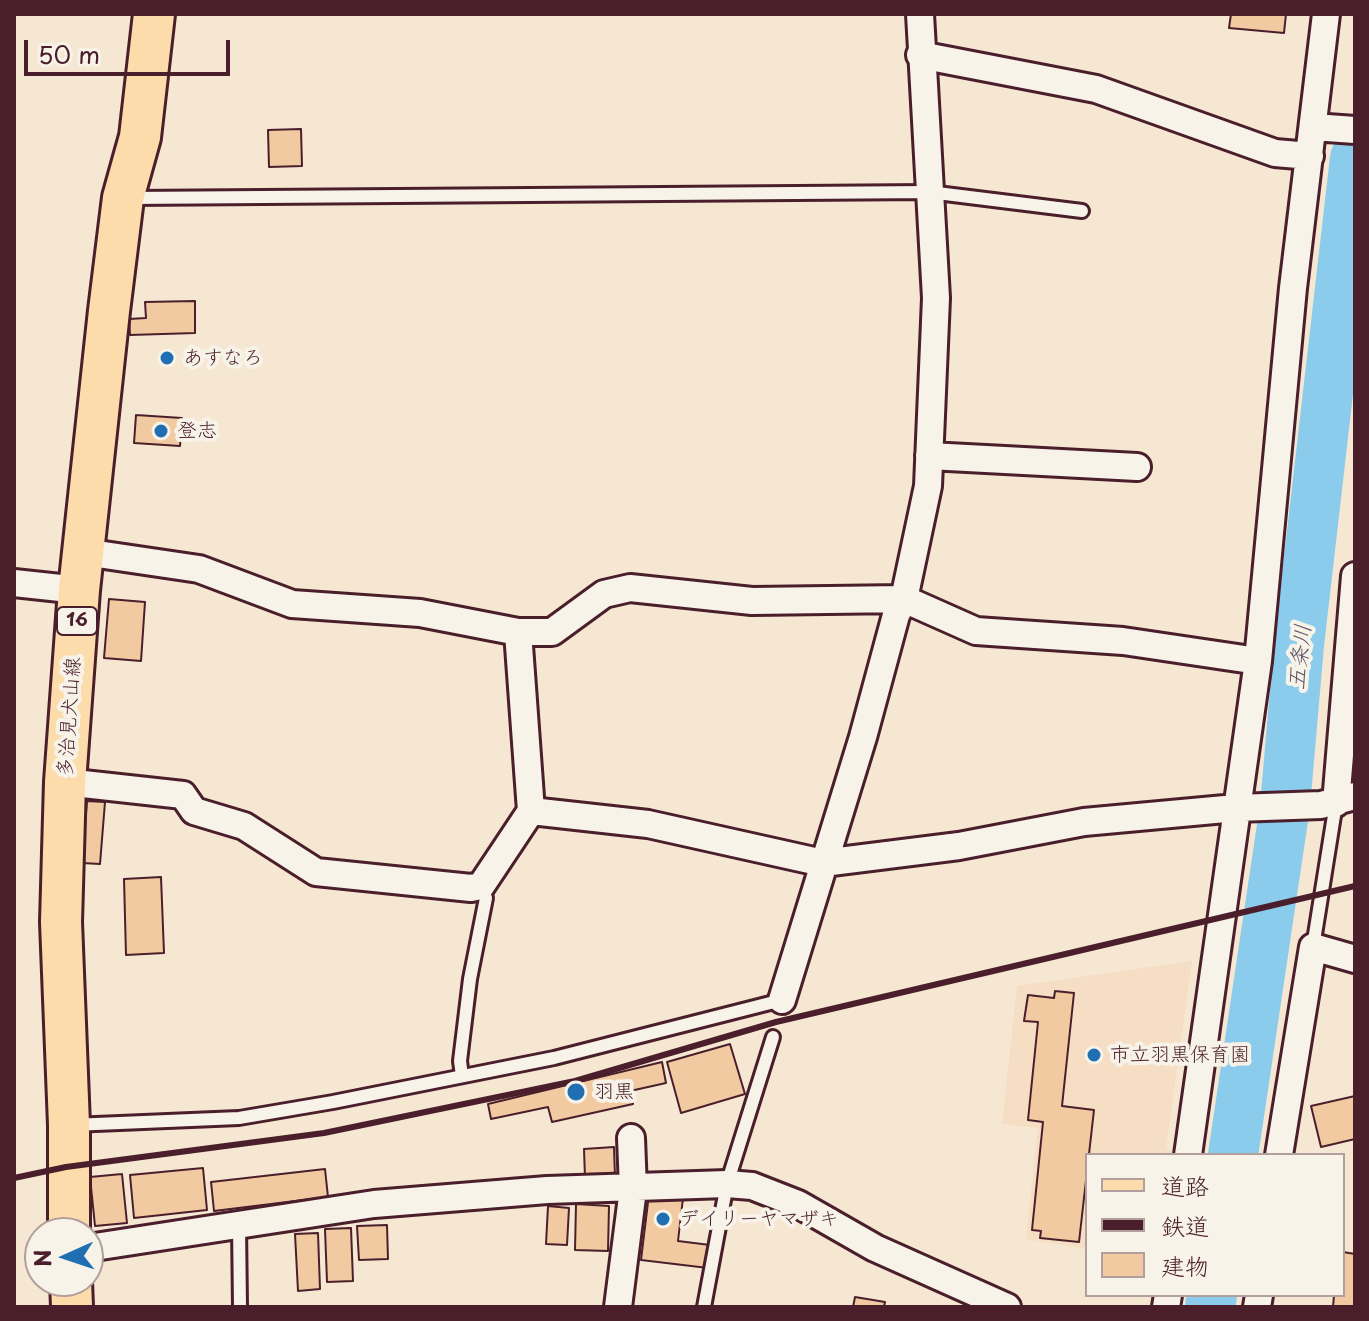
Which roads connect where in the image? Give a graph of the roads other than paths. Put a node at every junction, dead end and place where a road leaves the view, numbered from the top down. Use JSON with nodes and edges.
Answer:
{"nodes":[{"id":1,"x":154,"y":14,"type":"edge"},
{"id":2,"x":920,"y":14,"type":"edge"},
{"id":3,"x":1326,"y":14,"type":"edge"},
{"id":4,"x":920,"y":55,"type":"junction"},
{"id":5,"x":1313,"y":127,"type":"junction"},
{"id":6,"x":1355,"y":130,"type":"edge"},
{"id":7,"x":1310,"y":156,"type":"junction"},
{"id":8,"x":929,"y":192,"type":"junction"},
{"id":9,"x":123,"y":198,"type":"junction"},
{"id":10,"x":1082,"y":211,"type":"dead end"},
{"id":11,"x":929,"y":456,"type":"junction"},
{"id":12,"x":1137,"y":467,"type":"dead end"},
{"id":13,"x":81,"y":571,"type":"junction"},
{"id":14,"x":1355,"y":576,"type":"edge"},
{"id":15,"x":14,"y":583,"type":"edge"},
{"id":16,"x":904,"y":599,"type":"junction"},
{"id":17,"x":518,"y":632,"type":"junction"},
{"id":18,"x":1258,"y":661,"type":"junction"},
{"id":19,"x":65,"y":782,"type":"junction"},
{"id":20,"x":1337,"y":801,"type":"edge"},
{"id":21,"x":1242,"y":808,"type":"junction"},
{"id":22,"x":531,"y":811,"type":"junction"},
{"id":23,"x":823,"y":863,"type":"junction"},
{"id":24,"x":481,"y":886,"type":"junction"},
{"id":25,"x":1313,"y":947,"type":"junction"},
{"id":26,"x":1355,"y":959,"type":"edge"},
{"id":27,"x":782,"y":1000,"type":"joint"},
{"id":28,"x":773,"y":1037,"type":"dead end"},
{"id":29,"x":462,"y":1076,"type":"junction"},
{"id":30,"x":69,"y":1125,"type":"junction"},
{"id":31,"x":631,"y":1138,"type":"dead end"},
{"id":32,"x":1188,"y":1153,"type":"edge"},
{"id":33,"x":1279,"y":1153,"type":"edge"},
{"id":34,"x":727,"y":1184,"type":"junction"},
{"id":35,"x":633,"y":1189,"type":"junction"},
{"id":36,"x":69,"y":1217,"type":"edge"},
{"id":37,"x":239,"y":1225,"type":"junction"},
{"id":38,"x":104,"y":1246,"type":"edge"},
{"id":39,"x":240,"y":1307,"type":"edge"},
{"id":40,"x":618,"y":1307,"type":"edge"},
{"id":41,"x":704,"y":1307,"type":"edge"},
{"id":42,"x":1007,"y":1307,"type":"edge"}],
"edges":[{"from":1,"to":9,"type":"main road","name":"多治見犬山線","number":"16"},
{"from":2,"to":4,"type":"street"},
{"from":3,"to":5,"type":"street"},
{"from":4,"to":7,"type":"street"},
{"from":4,"to":8,"type":"street"},
{"from":5,"to":6,"type":"street"},
{"from":5,"to":7,"type":"street"},
{"from":7,"to":18,"type":"street"},
{"from":8,"to":9,"type":"lane"},
{"from":8,"to":10,"type":"lane"},
{"from":8,"to":11,"type":"street"},
{"from":9,"to":13,"type":"main road","name":"多治見犬山線","number":"16"},
{"from":11,"to":12,"type":"street"},
{"from":11,"to":16,"type":"street"},
{"from":13,"to":15,"type":"street"},
{"from":13,"to":17,"type":"street"},
{"from":13,"to":19,"type":"main road","name":"多治見犬山線","number":"16"},
{"from":14,"to":20,"type":"street"},
{"from":16,"to":17,"type":"street"},
{"from":16,"to":18,"type":"street"},
{"from":16,"to":23,"type":"street"},
{"from":17,"to":22,"type":"street"},
{"from":18,"to":21,"type":"street"},
{"from":19,"to":24,"type":"street"},
{"from":19,"to":30,"type":"main road","name":"多治見犬山線","number":"16"},
{"from":20,"to":21,"type":"street"},
{"from":20,"to":25,"type":"lane"},
{"from":21,"to":23,"type":"street"},
{"from":21,"to":32,"type":"street"},
{"from":22,"to":23,"type":"street"},
{"from":22,"to":24,"type":"street"},
{"from":23,"to":27,"type":"street"},
{"from":24,"to":29,"type":"lane"},
{"from":25,"to":26,"type":"street"},
{"from":25,"to":33,"type":"street"},
{"from":27,"to":29,"type":"lane"},
{"from":28,"to":34,"type":"lane"},
{"from":29,"to":30,"type":"lane"},
{"from":30,"to":36,"type":"main road","name":"多治見犬山線","number":"16"},
{"from":31,"to":35,"type":"street"},
{"from":34,"to":35,"type":"street"},
{"from":34,"to":41,"type":"lane"},
{"from":34,"to":42,"type":"street"},
{"from":35,"to":37,"type":"street"},
{"from":35,"to":40,"type":"street"},
{"from":37,"to":38,"type":"street"},
{"from":37,"to":39,"type":"lane"}]}
